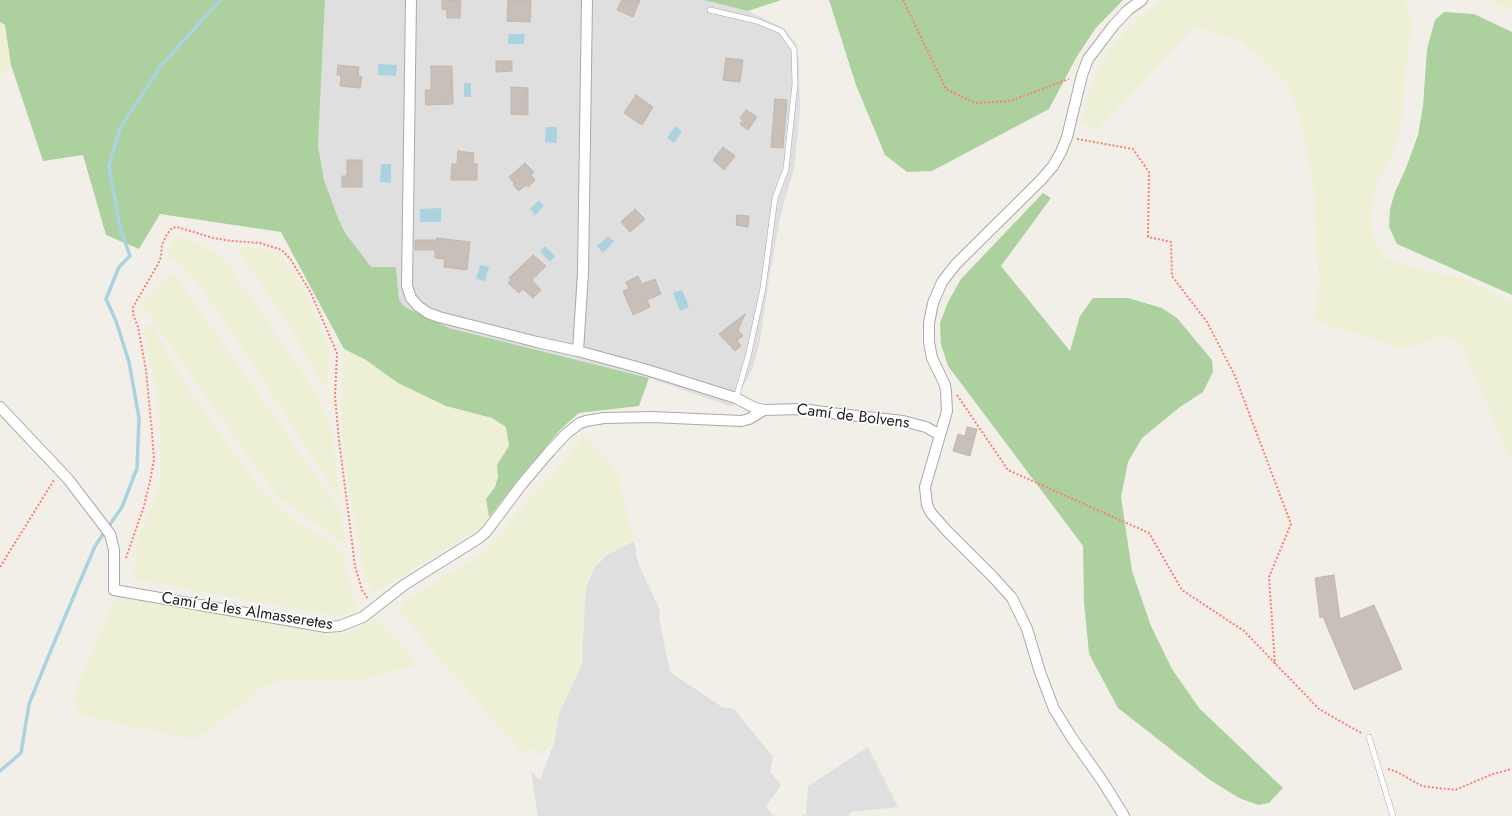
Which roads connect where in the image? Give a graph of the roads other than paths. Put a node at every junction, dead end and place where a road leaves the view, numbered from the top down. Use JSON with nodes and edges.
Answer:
{"nodes":[{"id":1,"x":411,"y":0,"type":"edge"},
{"id":2,"x":587,"y":0,"type":"edge"},
{"id":3,"x":1142,"y":0,"type":"edge"},
{"id":4,"x":710,"y":10,"type":"dead end"},
{"id":5,"x":578,"y":351,"type":"junction"},
{"id":6,"x":736,"y":398,"type":"junction"},
{"id":7,"x":0,"y":407,"type":"edge"},
{"id":8,"x":764,"y":410,"type":"junction"},
{"id":9,"x":940,"y":434,"type":"junction"},
{"id":10,"x":1369,"y":737,"type":"road end"},
{"id":11,"x":1124,"y":816,"type":"edge"},
{"id":12,"x":1393,"y":816,"type":"edge"}],
"edges":[{"from":1,"to":5,"type":"street"},
{"from":2,"to":5,"type":"street"},
{"from":3,"to":9,"type":"street"},
{"from":4,"to":6,"type":"lane"},
{"from":5,"to":6,"type":"street"},
{"from":6,"to":8,"type":"street"},
{"from":7,"to":8,"type":"street","name":"Camí de les Almasseretes"},
{"from":8,"to":9,"type":"street","name":"Camí de Bolvens"},
{"from":9,"to":11,"type":"street"},
{"from":10,"to":12,"type":"lane"}]}
